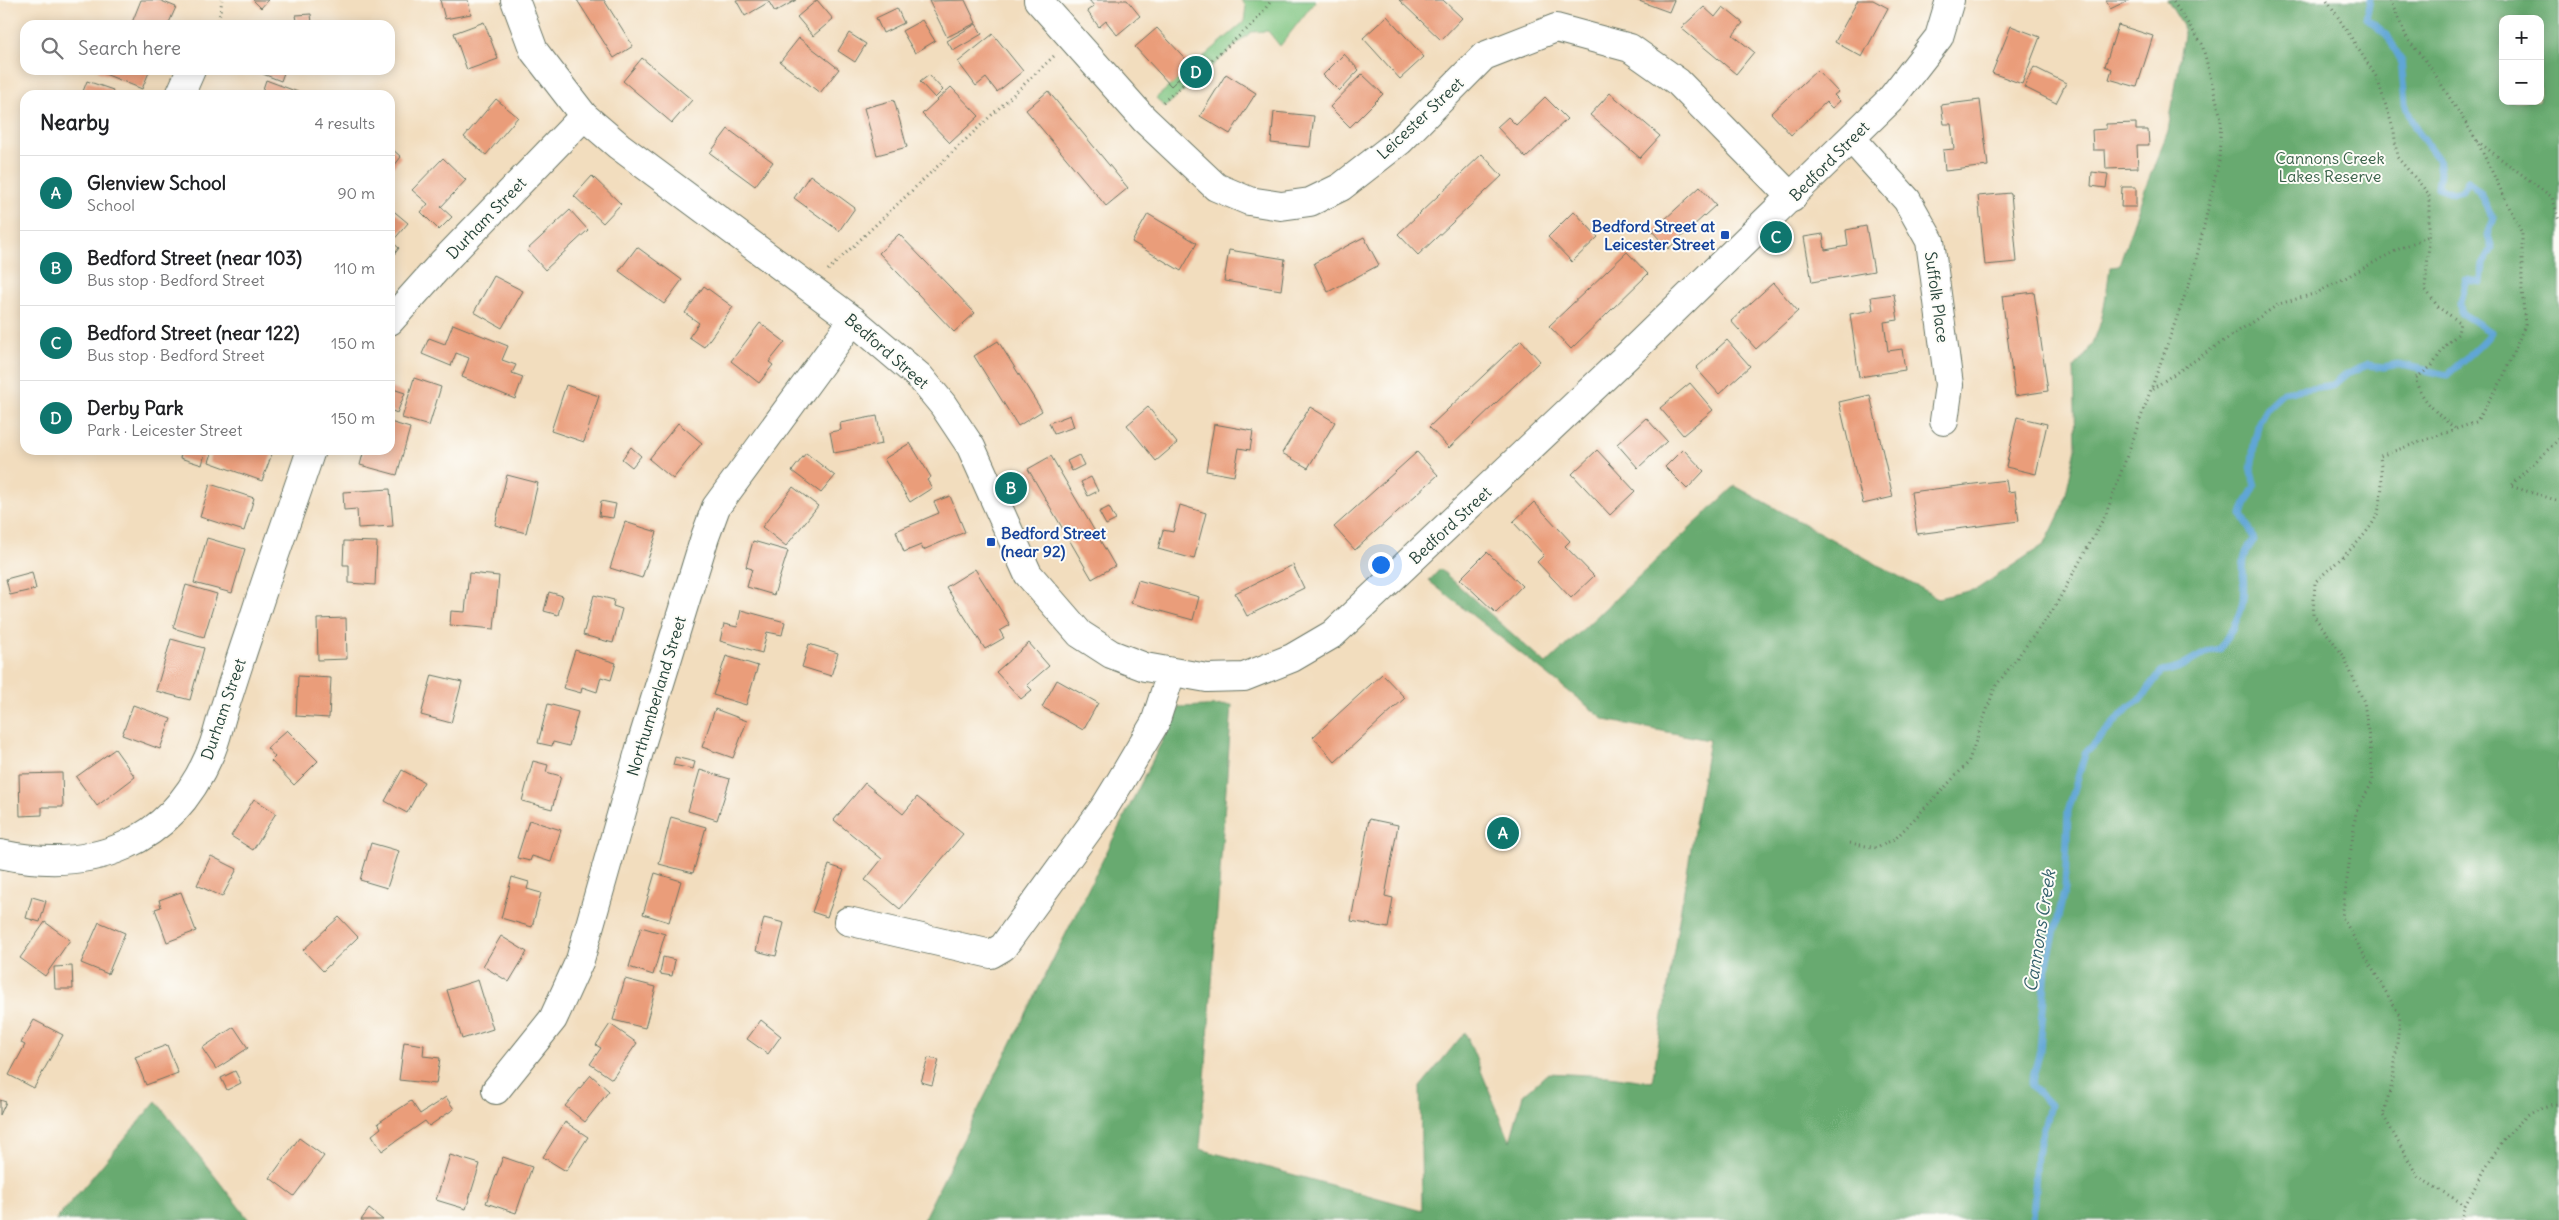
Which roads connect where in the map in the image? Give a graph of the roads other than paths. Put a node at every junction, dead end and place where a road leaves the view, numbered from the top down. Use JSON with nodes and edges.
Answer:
{"nodes":[{"id":1,"x":515,"y":0,"type":"edge"},
{"id":2,"x":1038,"y":0,"type":"edge"},
{"id":3,"x":1950,"y":0,"type":"edge"},
{"id":4,"x":189,"y":75,"type":"edge"},
{"id":5,"x":182,"y":90,"type":"edge"},
{"id":6,"x":584,"y":116,"type":"junction"},
{"id":7,"x":1852,"y":139,"type":"junction"},
{"id":8,"x":1792,"y":198,"type":"junction"},
{"id":9,"x":395,"y":315,"type":"edge"},
{"id":10,"x":853,"y":320,"type":"junction"},
{"id":11,"x":1944,"y":421,"type":"dead end"},
{"id":12,"x":309,"y":455,"type":"edge"},
{"id":13,"x":1171,"y":673,"type":"junction"},
{"id":14,"x":0,"y":854,"type":"edge"},
{"id":15,"x":848,"y":921,"type":"dead end"},
{"id":16,"x":496,"y":1090,"type":"dead end"}],
"edges":[{"from":1,"to":6,"type":"street","name":"Bedford Street"},
{"from":2,"to":8,"type":"street","name":"Leicester Street"},
{"from":3,"to":7,"type":"street","name":"Bedford Street"},
{"from":4,"to":5,"type":"street"},
{"from":6,"to":9,"type":"street","name":"Durham Street"},
{"from":6,"to":10,"type":"street","name":"Bedford Street"},
{"from":7,"to":8,"type":"street","name":"Bedford Street"},
{"from":7,"to":11,"type":"street","name":"Suffolk Place"},
{"from":8,"to":13,"type":"street","name":"Bedford Street"},
{"from":10,"to":13,"type":"street","name":"Bedford Street"},
{"from":10,"to":16,"type":"street","name":"Northumberland Street"},
{"from":12,"to":14,"type":"street","name":"Durham Street"},
{"from":13,"to":15,"type":"street"}]}
